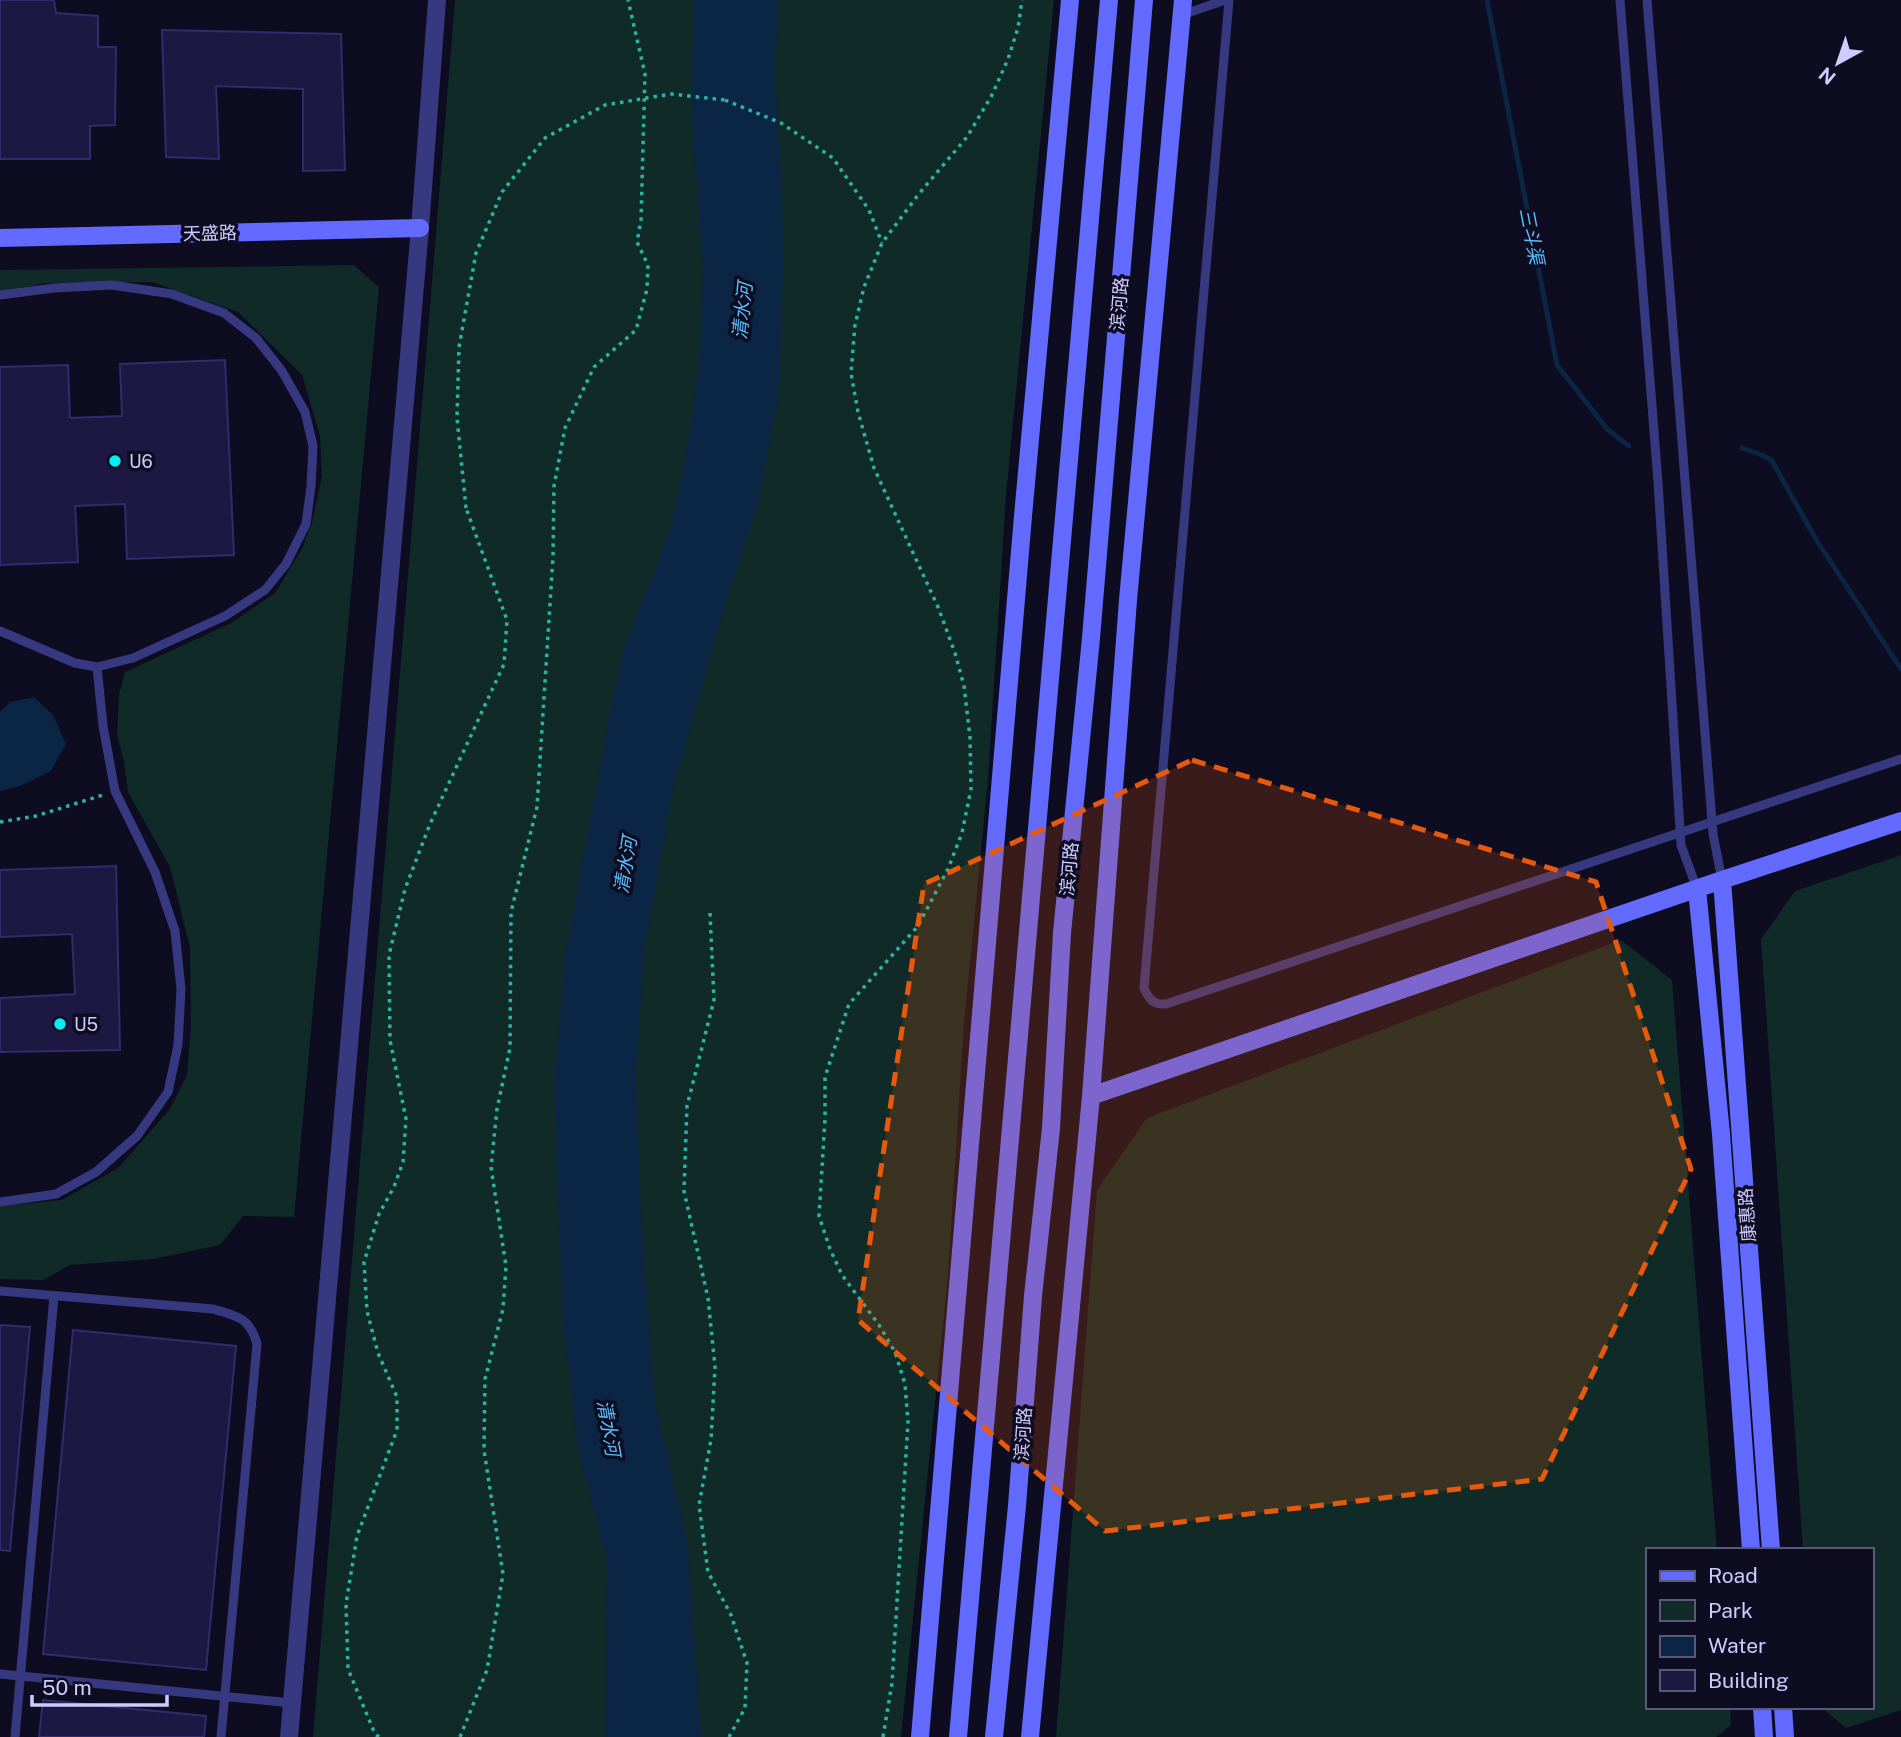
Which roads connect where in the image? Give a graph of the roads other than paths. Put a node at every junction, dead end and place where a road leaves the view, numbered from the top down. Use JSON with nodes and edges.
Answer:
{"nodes":[{"id":1,"x":437,"y":0,"type":"edge"},
{"id":2,"x":1070,"y":0,"type":"edge"},
{"id":3,"x":1109,"y":0,"type":"edge"},
{"id":4,"x":1144,"y":0,"type":"edge"},
{"id":5,"x":1227,"y":0,"type":"edge"},
{"id":6,"x":1620,"y":0,"type":"edge"},
{"id":7,"x":1647,"y":0,"type":"edge"},
{"id":8,"x":1182,"y":7,"type":"edge"},
{"id":9,"x":421,"y":228,"type":"junction"},
{"id":10,"x":0,"y":238,"type":"edge"},
{"id":11,"x":0,"y":295,"type":"edge"},
{"id":12,"x":0,"y":631,"type":"edge"},
{"id":13,"x":97,"y":667,"type":"junction"},
{"id":14,"x":1901,"y":759,"type":"edge"},
{"id":15,"x":1712,"y":821,"type":"junction"},
{"id":16,"x":1901,"y":821,"type":"edge"},
{"id":17,"x":1681,"y":832,"type":"junction"},
{"id":18,"x":1722,"y":880,"type":"junction"},
{"id":19,"x":1697,"y":888,"type":"junction"},
{"id":20,"x":1091,"y":1096,"type":"junction"},
{"id":21,"x":0,"y":1202,"type":"edge"},
{"id":22,"x":0,"y":1291,"type":"edge"},
{"id":23,"x":54,"y":1296,"type":"junction"},
{"id":24,"x":1751,"y":1548,"type":"edge"},
{"id":25,"x":1772,"y":1548,"type":"edge"},
{"id":26,"x":0,"y":1675,"type":"edge"},
{"id":27,"x":20,"y":1676,"type":"junction"},
{"id":28,"x":224,"y":1696,"type":"junction"},
{"id":29,"x":292,"y":1703,"type":"junction"},
{"id":30,"x":1762,"y":1709,"type":"edge"},
{"id":31,"x":1783,"y":1709,"type":"edge"},
{"id":32,"x":15,"y":1737,"type":"edge"},
{"id":33,"x":220,"y":1737,"type":"edge"},
{"id":34,"x":289,"y":1737,"type":"edge"},
{"id":35,"x":920,"y":1737,"type":"edge"},
{"id":36,"x":958,"y":1737,"type":"edge"},
{"id":37,"x":994,"y":1737,"type":"edge"},
{"id":38,"x":1030,"y":1737,"type":"edge"},
{"id":39,"x":1764,"y":1737,"type":"edge"},
{"id":40,"x":1785,"y":1737,"type":"edge"}],
"edges":[{"from":1,"to":9,"type":"street"},
{"from":2,"to":35,"type":"main road"},
{"from":3,"to":36,"type":"main road","name":"滨河路"},
{"from":4,"to":37,"type":"main road","name":"滨河路"},
{"from":5,"to":8,"type":"lane"},
{"from":5,"to":17,"type":"lane"},
{"from":6,"to":17,"type":"lane"},
{"from":7,"to":15,"type":"lane"},
{"from":8,"to":20,"type":"main road"},
{"from":9,"to":10,"type":"main road","name":"天盛路"},
{"from":9,"to":29,"type":"street"},
{"from":11,"to":13,"type":"lane"},
{"from":12,"to":13,"type":"lane"},
{"from":13,"to":21,"type":"lane"},
{"from":14,"to":15,"type":"lane"},
{"from":15,"to":17,"type":"lane"},
{"from":15,"to":18,"type":"lane"},
{"from":16,"to":18,"type":"main road"},
{"from":17,"to":19,"type":"lane"},
{"from":18,"to":19,"type":"main road"},
{"from":18,"to":25,"type":"main road","name":"康惠路"},
{"from":19,"to":20,"type":"main road"},
{"from":19,"to":24,"type":"main road","name":"康惠路"},
{"from":20,"to":38,"type":"main road"},
{"from":22,"to":23,"type":"lane"},
{"from":23,"to":27,"type":"lane"},
{"from":23,"to":28,"type":"lane"},
{"from":26,"to":27,"type":"lane"},
{"from":27,"to":28,"type":"lane"},
{"from":27,"to":32,"type":"lane"},
{"from":28,"to":29,"type":"lane"},
{"from":28,"to":33,"type":"lane"},
{"from":29,"to":34,"type":"street"},
{"from":30,"to":39,"type":"main road"},
{"from":31,"to":40,"type":"main road"}]}
